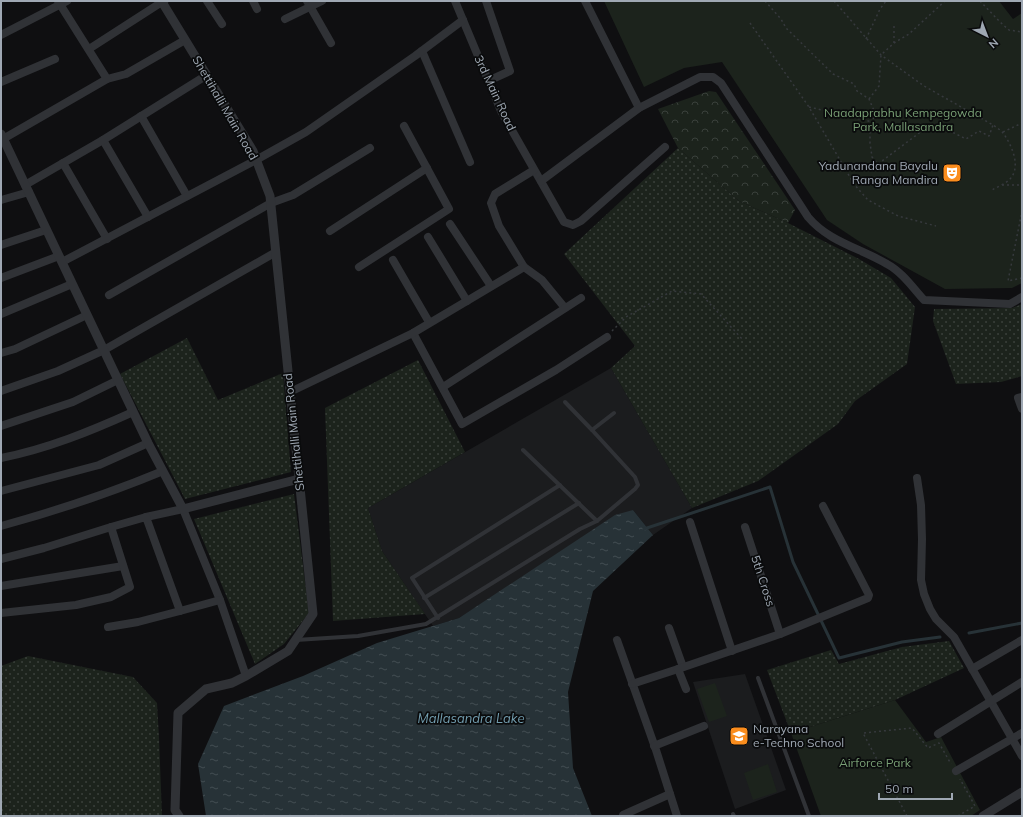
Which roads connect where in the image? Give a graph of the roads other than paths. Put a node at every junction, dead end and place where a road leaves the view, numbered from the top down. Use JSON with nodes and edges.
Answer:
{"nodes":[{"id":1,"x":163,"y":1,"type":"edge"},
{"id":2,"x":207,"y":1,"type":"edge"},
{"id":3,"x":253,"y":1,"type":"edge"},
{"id":4,"x":322,"y":1,"type":"edge"},
{"id":5,"x":455,"y":1,"type":"edge"},
{"id":6,"x":486,"y":1,"type":"edge"},
{"id":7,"x":585,"y":1,"type":"edge"},
{"id":8,"x":62,"y":2,"type":"edge"},
{"id":9,"x":308,"y":4,"type":"edge"},
{"id":10,"x":257,"y":9,"type":"dead end"},
{"id":11,"x":285,"y":19,"type":"dead end"},
{"id":12,"x":463,"y":20,"type":"junction"},
{"id":13,"x":222,"y":24,"type":"dead end"},
{"id":14,"x":1,"y":35,"type":"edge"},
{"id":15,"x":185,"y":40,"type":"junction"},
{"id":16,"x":331,"y":43,"type":"dead end"},
{"id":17,"x":89,"y":49,"type":"junction"},
{"id":18,"x":422,"y":51,"type":"junction"},
{"id":19,"x":55,"y":59,"type":"dead end"},
{"id":20,"x":207,"y":75,"type":"junction"},
{"id":21,"x":107,"y":79,"type":"junction"},
{"id":22,"x":488,"y":81,"type":"junction"},
{"id":23,"x":1,"y":82,"type":"edge"},
{"id":24,"x":639,"y":108,"type":"junction"},
{"id":25,"x":141,"y":116,"type":"junction"},
{"id":26,"x":404,"y":126,"type":"dead end"},
{"id":27,"x":103,"y":140,"type":"junction"},
{"id":28,"x":3,"y":142,"type":"edge"},
{"id":29,"x":665,"y":147,"type":"dead end"},
{"id":30,"x":370,"y":148,"type":"dead end"},
{"id":31,"x":256,"y":160,"type":"junction"},
{"id":32,"x":470,"y":162,"type":"dead end"},
{"id":33,"x":63,"y":163,"type":"junction"},
{"id":34,"x":428,"y":168,"type":"junction"},
{"id":35,"x":534,"y":170,"type":"junction"},
{"id":36,"x":541,"y":181,"type":"junction"},
{"id":37,"x":27,"y":189,"type":"junction"},
{"id":38,"x":187,"y":196,"type":"junction"},
{"id":39,"x":1,"y":200,"type":"edge"},
{"id":40,"x":271,"y":203,"type":"junction"},
{"id":41,"x":148,"y":217,"type":"junction"},
{"id":42,"x":450,"y":224,"type":"dead end"},
{"id":43,"x":46,"y":230,"type":"junction"},
{"id":44,"x":330,"y":231,"type":"dead end"},
{"id":45,"x":428,"y":238,"type":"dead end"},
{"id":46,"x":108,"y":239,"type":"junction"},
{"id":47,"x":1,"y":244,"type":"edge"},
{"id":48,"x":276,"y":252,"type":"junction"},
{"id":49,"x":60,"y":259,"type":"junction"},
{"id":50,"x":393,"y":260,"type":"dead end"},
{"id":51,"x":359,"y":267,"type":"dead end"},
{"id":52,"x":524,"y":267,"type":"junction"},
{"id":53,"x":1,"y":278,"type":"edge"},
{"id":54,"x":72,"y":284,"type":"junction"},
{"id":55,"x":491,"y":286,"type":"junction"},
{"id":56,"x":109,"y":295,"type":"dead end"},
{"id":57,"x":1022,"y":297,"type":"edge"},
{"id":58,"x":581,"y":298,"type":"dead end"},
{"id":59,"x":467,"y":301,"type":"junction"},
{"id":60,"x":565,"y":308,"type":"junction"},
{"id":61,"x":1,"y":314,"type":"edge"},
{"id":62,"x":87,"y":315,"type":"junction"},
{"id":63,"x":429,"y":322,"type":"junction"},
{"id":64,"x":413,"y":333,"type":"junction"},
{"id":65,"x":607,"y":337,"type":"road end"},
{"id":66,"x":104,"y":350,"type":"junction"},
{"id":67,"x":1,"y":353,"type":"edge"},
{"id":68,"x":118,"y":380,"type":"junction"},
{"id":69,"x":443,"y":387,"type":"junction"},
{"id":70,"x":1,"y":391,"type":"edge"},
{"id":71,"x":290,"y":392,"type":"junction"},
{"id":72,"x":1022,"y":397,"type":"edge"},
{"id":73,"x":565,"y":402,"type":"dead end"},
{"id":74,"x":1022,"y":409,"type":"edge"},
{"id":75,"x":133,"y":412,"type":"junction"},
{"id":76,"x":614,"y":413,"type":"dead end"},
{"id":77,"x":1,"y":426,"type":"edge"},
{"id":78,"x":592,"y":430,"type":"junction"},
{"id":79,"x":148,"y":443,"type":"junction"},
{"id":80,"x":523,"y":450,"type":"dead end"},
{"id":81,"x":1,"y":458,"type":"edge"},
{"id":82,"x":163,"y":471,"type":"junction"},
{"id":83,"x":917,"y":478,"type":"dead end"},
{"id":84,"x":299,"y":479,"type":"junction"},
{"id":85,"x":560,"y":485,"type":"junction"},
{"id":86,"x":1,"y":491,"type":"edge"},
{"id":87,"x":579,"y":503,"type":"junction"},
{"id":88,"x":823,"y":506,"type":"dead end"},
{"id":89,"x":183,"y":509,"type":"junction"},
{"id":90,"x":146,"y":517,"type":"junction"},
{"id":91,"x":597,"y":521,"type":"junction"},
{"id":92,"x":690,"y":522,"type":"dead end"},
{"id":93,"x":1,"y":526,"type":"edge"},
{"id":94,"x":111,"y":527,"type":"junction"},
{"id":95,"x":745,"y":527,"type":"dead end"},
{"id":96,"x":1,"y":559,"type":"edge"},
{"id":97,"x":123,"y":566,"type":"junction"},
{"id":98,"x":1,"y":586,"type":"edge"},
{"id":99,"x":424,"y":598,"type":"junction"},
{"id":100,"x":220,"y":600,"type":"junction"},
{"id":101,"x":180,"y":610,"type":"junction"},
{"id":102,"x":1,"y":613,"type":"edge"},
{"id":103,"x":438,"y":618,"type":"junction"},
{"id":104,"x":108,"y":627,"type":"dead end"},
{"id":105,"x":669,"y":628,"type":"dead end"},
{"id":106,"x":780,"y":634,"type":"junction"},
{"id":107,"x":296,"y":640,"type":"junction"},
{"id":108,"x":617,"y":640,"type":"dead end"},
{"id":109,"x":1022,"y":640,"type":"edge"},
{"id":110,"x":732,"y":651,"type":"junction"},
{"id":111,"x":681,"y":668,"type":"junction"},
{"id":112,"x":972,"y":669,"type":"junction"},
{"id":113,"x":246,"y":676,"type":"junction"},
{"id":114,"x":758,"y":678,"type":"dead end"},
{"id":115,"x":1022,"y":682,"type":"edge"},
{"id":116,"x":632,"y":684,"type":"junction"},
{"id":117,"x":686,"y":689,"type":"dead end"},
{"id":118,"x":991,"y":701,"type":"junction"},
{"id":119,"x":704,"y":726,"type":"dead end"},
{"id":120,"x":938,"y":734,"type":"dead end"},
{"id":121,"x":1022,"y":734,"type":"edge"},
{"id":122,"x":1012,"y":739,"type":"junction"},
{"id":123,"x":654,"y":746,"type":"junction"},
{"id":124,"x":1022,"y":756,"type":"edge"},
{"id":125,"x":956,"y":772,"type":"road end"},
{"id":126,"x":1022,"y":792,"type":"edge"},
{"id":127,"x":670,"y":794,"type":"junction"},
{"id":128,"x":179,"y":816,"type":"edge"},
{"id":129,"x":623,"y":816,"type":"edge"},
{"id":130,"x":677,"y":816,"type":"edge"},
{"id":131,"x":809,"y":816,"type":"edge"},
{"id":132,"x":983,"y":816,"type":"edge"}],
"edges":[{"from":1,"to":15,"type":"street","name":"Shettihalli Main Road"},
{"from":1,"to":17,"type":"street"},
{"from":2,"to":13,"type":"street"},
{"from":3,"to":10,"type":"street"},
{"from":4,"to":9,"type":"street"},
{"from":5,"to":12,"type":"street","name":"3rd Main Road"},
{"from":6,"to":22,"type":"street"},
{"from":7,"to":24,"type":"street"},
{"from":8,"to":14,"type":"street"},
{"from":8,"to":17,"type":"street"},
{"from":9,"to":11,"type":"street"},
{"from":9,"to":16,"type":"street"},
{"from":12,"to":18,"type":"street"},
{"from":12,"to":22,"type":"street","name":"3rd Main Road"},
{"from":15,"to":20,"type":"street","name":"Shettihalli Main Road"},
{"from":15,"to":21,"type":"street"},
{"from":17,"to":21,"type":"street"},
{"from":18,"to":31,"type":"street"},
{"from":18,"to":32,"type":"street"},
{"from":19,"to":23,"type":"street"},
{"from":20,"to":25,"type":"street"},
{"from":20,"to":31,"type":"street","name":"Shettihalli Main Road"},
{"from":21,"to":28,"type":"street"},
{"from":22,"to":35,"type":"street","name":"3rd Main Road"},
{"from":24,"to":36,"type":"street"},
{"from":24,"to":57,"type":"street"},
{"from":25,"to":27,"type":"street"},
{"from":25,"to":38,"type":"street"},
{"from":26,"to":34,"type":"street"},
{"from":27,"to":33,"type":"street"},
{"from":27,"to":41,"type":"street"},
{"from":28,"to":37,"type":"street"},
{"from":29,"to":36,"type":"street","name":"3rd Main Road"},
{"from":30,"to":40,"type":"street"},
{"from":31,"to":38,"type":"street"},
{"from":31,"to":40,"type":"street","name":"Shettihalli Main Road"},
{"from":33,"to":37,"type":"street"},
{"from":33,"to":46,"type":"street"},
{"from":34,"to":44,"type":"street"},
{"from":34,"to":51,"type":"street"},
{"from":35,"to":36,"type":"street","name":"3rd Main Road"},
{"from":35,"to":52,"type":"street"},
{"from":37,"to":39,"type":"street"},
{"from":37,"to":43,"type":"street"},
{"from":38,"to":41,"type":"street"},
{"from":40,"to":48,"type":"street","name":"Shettihalli Main Road"},
{"from":40,"to":56,"type":"street"},
{"from":41,"to":46,"type":"street"},
{"from":42,"to":55,"type":"street"},
{"from":43,"to":47,"type":"street"},
{"from":43,"to":49,"type":"street"},
{"from":45,"to":59,"type":"street"},
{"from":46,"to":49,"type":"street"},
{"from":48,"to":66,"type":"street"},
{"from":48,"to":71,"type":"street","name":"Shettihalli Main Road"},
{"from":49,"to":53,"type":"street"},
{"from":49,"to":54,"type":"street"},
{"from":50,"to":63,"type":"street"},
{"from":52,"to":55,"type":"street"},
{"from":52,"to":60,"type":"street"},
{"from":54,"to":61,"type":"street"},
{"from":54,"to":62,"type":"street"},
{"from":55,"to":59,"type":"street"},
{"from":58,"to":60,"type":"street"},
{"from":59,"to":63,"type":"street"},
{"from":60,"to":69,"type":"street"},
{"from":62,"to":66,"type":"street"},
{"from":62,"to":67,"type":"street"},
{"from":63,"to":64,"type":"street"},
{"from":64,"to":69,"type":"street"},
{"from":64,"to":71,"type":"street"},
{"from":65,"to":69,"type":"street"},
{"from":66,"to":68,"type":"street"},
{"from":66,"to":70,"type":"street"},
{"from":68,"to":75,"type":"street"},
{"from":68,"to":77,"type":"street"},
{"from":71,"to":84,"type":"street","name":"Shettihalli Main Road"},
{"from":72,"to":74,"type":"street"},
{"from":73,"to":78,"type":"lane"},
{"from":75,"to":79,"type":"street"},
{"from":75,"to":81,"type":"street"},
{"from":76,"to":78,"type":"lane"},
{"from":78,"to":91,"type":"lane"},
{"from":79,"to":82,"type":"street"},
{"from":79,"to":86,"type":"street"},
{"from":80,"to":85,"type":"lane"},
{"from":82,"to":89,"type":"street"},
{"from":82,"to":93,"type":"street"},
{"from":83,"to":112,"type":"street"},
{"from":84,"to":89,"type":"street"},
{"from":84,"to":107,"type":"street","name":"Shettihalli Main Road"},
{"from":85,"to":87,"type":"lane"},
{"from":85,"to":99,"type":"lane"},
{"from":87,"to":91,"type":"lane"},
{"from":87,"to":99,"type":"lane"},
{"from":88,"to":106,"type":"street"},
{"from":89,"to":90,"type":"street"},
{"from":89,"to":100,"type":"street"},
{"from":90,"to":94,"type":"street"},
{"from":90,"to":101,"type":"street"},
{"from":91,"to":103,"type":"lane"},
{"from":92,"to":110,"type":"street"},
{"from":94,"to":96,"type":"street"},
{"from":94,"to":97,"type":"street"},
{"from":95,"to":106,"type":"street","name":"5th Cross"},
{"from":97,"to":98,"type":"street"},
{"from":97,"to":102,"type":"street"},
{"from":99,"to":103,"type":"lane"},
{"from":100,"to":101,"type":"street"},
{"from":100,"to":113,"type":"street"},
{"from":101,"to":104,"type":"street"},
{"from":103,"to":107,"type":"lane"},
{"from":105,"to":111,"type":"street"},
{"from":106,"to":110,"type":"street"},
{"from":107,"to":113,"type":"street","name":"Shettihalli Main Road"},
{"from":108,"to":116,"type":"street"},
{"from":109,"to":112,"type":"street"},
{"from":110,"to":111,"type":"street"},
{"from":111,"to":116,"type":"street"},
{"from":111,"to":117,"type":"street"},
{"from":112,"to":118,"type":"street"},
{"from":113,"to":128,"type":"street","name":"Shettihalli Main Road"},
{"from":114,"to":131,"type":"lane"},
{"from":115,"to":118,"type":"street"},
{"from":116,"to":123,"type":"street"},
{"from":118,"to":120,"type":"street"},
{"from":118,"to":122,"type":"street"},
{"from":119,"to":123,"type":"street"},
{"from":121,"to":122,"type":"street"},
{"from":122,"to":124,"type":"street"},
{"from":122,"to":125,"type":"street"},
{"from":123,"to":127,"type":"street"},
{"from":126,"to":132,"type":"street"},
{"from":127,"to":129,"type":"street"},
{"from":127,"to":130,"type":"street"}]}
